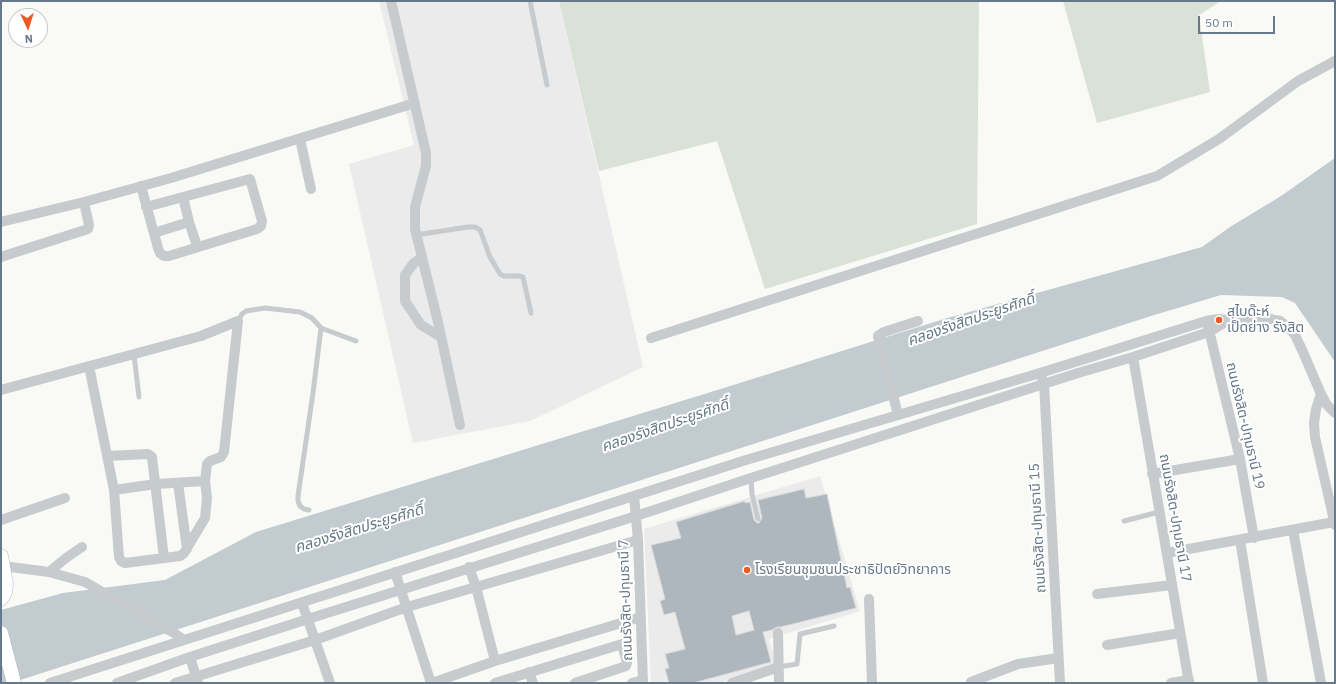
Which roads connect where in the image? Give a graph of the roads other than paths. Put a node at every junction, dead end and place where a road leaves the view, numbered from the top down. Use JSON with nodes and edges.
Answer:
{"nodes":[{"id":1,"x":391,"y":1,"type":"edge"},
{"id":2,"x":530,"y":1,"type":"edge"},
{"id":3,"x":1335,"y":61,"type":"edge"},
{"id":4,"x":546,"y":85,"type":"dead end"},
{"id":5,"x":415,"y":104,"type":"junction"},
{"id":6,"x":300,"y":139,"type":"junction"},
{"id":7,"x":140,"y":186,"type":"junction"},
{"id":8,"x":311,"y":189,"type":"dead end"},
{"id":9,"x":183,"y":197,"type":"junction"},
{"id":10,"x":84,"y":202,"type":"junction"},
{"id":11,"x":146,"y":207,"type":"junction"},
{"id":12,"x":1,"y":222,"type":"edge"},
{"id":13,"x":189,"y":222,"type":"junction"},
{"id":14,"x":154,"y":233,"type":"junction"},
{"id":15,"x":416,"y":235,"type":"junction"},
{"id":16,"x":197,"y":246,"type":"junction"},
{"id":17,"x":1,"y":257,"type":"edge"},
{"id":18,"x":422,"y":257,"type":"junction"},
{"id":19,"x":531,"y":313,"type":"dead end"},
{"id":20,"x":1229,"y":320,"type":"junction"},
{"id":21,"x":238,"y":321,"type":"junction"},
{"id":22,"x":918,"y":321,"type":"dead end"},
{"id":23,"x":1206,"y":321,"type":"junction"},
{"id":24,"x":321,"y":328,"type":"junction"},
{"id":25,"x":1209,"y":332,"type":"junction"},
{"id":26,"x":441,"y":337,"type":"junction"},
{"id":27,"x":651,"y":338,"type":"dead end"},
{"id":28,"x":356,"y":341,"type":"dead end"},
{"id":29,"x":134,"y":355,"type":"junction"},
{"id":30,"x":1133,"y":357,"type":"junction"},
{"id":31,"x":90,"y":366,"type":"junction"},
{"id":32,"x":1040,"y":373,"type":"junction"},
{"id":33,"x":1044,"y":383,"type":"junction"},
{"id":34,"x":1,"y":390,"type":"edge"},
{"id":35,"x":1321,"y":394,"type":"junction"},
{"id":36,"x":139,"y":397,"type":"dead end"},
{"id":37,"x":897,"y":410,"type":"junction"},
{"id":38,"x":1335,"y":413,"type":"edge"},
{"id":39,"x":460,"y":426,"type":"dead end"},
{"id":40,"x":107,"y":456,"type":"junction"},
{"id":41,"x":1240,"y":459,"type":"junction"},
{"id":42,"x":1152,"y":474,"type":"junction"},
{"id":43,"x":751,"y":478,"type":"junction"},
{"id":44,"x":205,"y":481,"type":"junction"},
{"id":45,"x":178,"y":483,"type":"junction"},
{"id":46,"x":156,"y":484,"type":"junction"},
{"id":47,"x":114,"y":490,"type":"junction"},
{"id":48,"x":634,"y":496,"type":"junction"},
{"id":49,"x":65,"y":498,"type":"dead end"},
{"id":50,"x":310,"y":510,"type":"dead end"},
{"id":51,"x":1159,"y":512,"type":"junction"},
{"id":52,"x":636,"y":516,"type":"junction"},
{"id":53,"x":758,"y":519,"type":"dead end"},
{"id":54,"x":1,"y":520,"type":"edge"},
{"id":55,"x":1334,"y":520,"type":"edge"},
{"id":56,"x":1124,"y":521,"type":"dead end"},
{"id":57,"x":1293,"y":530,"type":"junction"},
{"id":58,"x":1254,"y":538,"type":"junction"},
{"id":59,"x":638,"y":540,"type":"junction"},
{"id":60,"x":1240,"y":540,"type":"junction"},
{"id":61,"x":82,"y":547,"type":"dead end"},
{"id":62,"x":187,"y":549,"type":"junction"},
{"id":63,"x":1167,"y":554,"type":"junction"},
{"id":64,"x":164,"y":558,"type":"junction"},
{"id":65,"x":2,"y":561,"type":"edge"},
{"id":66,"x":469,"y":567,"type":"junction"},
{"id":67,"x":49,"y":572,"type":"junction"},
{"id":68,"x":395,"y":572,"type":"junction"},
{"id":69,"x":1172,"y":585,"type":"junction"},
{"id":70,"x":476,"y":587,"type":"junction"},
{"id":71,"x":401,"y":589,"type":"junction"},
{"id":72,"x":1097,"y":594,"type":"dead end"},
{"id":73,"x":1,"y":599,"type":"edge"},
{"id":74,"x":870,"y":599,"type":"dead end"},
{"id":75,"x":302,"y":603,"type":"junction"},
{"id":76,"x":407,"y":608,"type":"junction"},
{"id":77,"x":641,"y":617,"type":"junction"},
{"id":78,"x":308,"y":618,"type":"junction"},
{"id":79,"x":834,"y":626,"type":"dead end"},
{"id":80,"x":1,"y":633,"type":"edge"},
{"id":81,"x":778,"y":633,"type":"dead end"},
{"id":82,"x":1180,"y":633,"type":"junction"},
{"id":83,"x":184,"y":640,"type":"junction"},
{"id":84,"x":315,"y":640,"type":"junction"},
{"id":85,"x":1107,"y":644,"type":"dead end"},
{"id":86,"x":190,"y":657,"type":"junction"},
{"id":87,"x":1058,"y":658,"type":"junction"},
{"id":88,"x":495,"y":661,"type":"junction"},
{"id":89,"x":779,"y":667,"type":"junction"},
{"id":90,"x":529,"y":672,"type":"junction"},
{"id":91,"x":197,"y":679,"type":"edge"},
{"id":92,"x":643,"y":681,"type":"edge"},
{"id":93,"x":971,"y":682,"type":"edge"},
{"id":94,"x":1189,"y":682,"type":"edge"},
{"id":95,"x":14,"y":683,"type":"edge"},
{"id":96,"x":50,"y":683,"type":"edge"},
{"id":97,"x":117,"y":683,"type":"edge"},
{"id":98,"x":175,"y":683,"type":"edge"},
{"id":99,"x":330,"y":683,"type":"edge"},
{"id":100,"x":431,"y":683,"type":"edge"},
{"id":101,"x":495,"y":683,"type":"edge"},
{"id":102,"x":533,"y":683,"type":"edge"},
{"id":103,"x":575,"y":683,"type":"edge"},
{"id":104,"x":632,"y":683,"type":"edge"},
{"id":105,"x":732,"y":683,"type":"edge"},
{"id":106,"x":779,"y":683,"type":"edge"},
{"id":107,"x":872,"y":683,"type":"edge"},
{"id":108,"x":1060,"y":683,"type":"edge"},
{"id":109,"x":1171,"y":683,"type":"edge"},
{"id":110,"x":1263,"y":683,"type":"edge"},
{"id":111,"x":1321,"y":683,"type":"edge"}],
"edges":[{"from":1,"to":5,"type":"street"},
{"from":2,"to":4,"type":"lane"},
{"from":3,"to":27,"type":"street"},
{"from":5,"to":6,"type":"street"},
{"from":5,"to":15,"type":"street"},
{"from":6,"to":7,"type":"street"},
{"from":6,"to":8,"type":"street"},
{"from":7,"to":10,"type":"street"},
{"from":7,"to":11,"type":"street"},
{"from":9,"to":11,"type":"street"},
{"from":9,"to":13,"type":"street"},
{"from":9,"to":16,"type":"street"},
{"from":10,"to":12,"type":"street"},
{"from":10,"to":17,"type":"street"},
{"from":11,"to":14,"type":"street"},
{"from":13,"to":14,"type":"street"},
{"from":13,"to":16,"type":"street"},
{"from":14,"to":16,"type":"street"},
{"from":15,"to":18,"type":"street"},
{"from":15,"to":19,"type":"lane"},
{"from":18,"to":26,"type":"street"},
{"from":18,"to":26,"type":"street"},
{"from":20,"to":23,"type":"street"},
{"from":20,"to":25,"type":"street"},
{"from":20,"to":35,"type":"street"},
{"from":21,"to":24,"type":"lane"},
{"from":21,"to":29,"type":"street"},
{"from":21,"to":44,"type":"street"},
{"from":22,"to":37,"type":"street"},
{"from":23,"to":25,"type":"street","name":"ถนนรังสิต-ปทุมธานี 19"},
{"from":23,"to":32,"type":"street"},
{"from":24,"to":28,"type":"lane"},
{"from":24,"to":50,"type":"lane"},
{"from":25,"to":30,"type":"street"},
{"from":25,"to":41,"type":"street","name":"ถนนรังสิต-ปทุมธานี 19"},
{"from":26,"to":39,"type":"street"},
{"from":29,"to":31,"type":"street"},
{"from":29,"to":36,"type":"lane"},
{"from":30,"to":33,"type":"street"},
{"from":30,"to":42,"type":"street","name":"ถนนรังสิต-ปทุมธานี 17"},
{"from":31,"to":34,"type":"street"},
{"from":31,"to":40,"type":"street"},
{"from":32,"to":33,"type":"street","name":"ถนนรังสิต-ปทุมธานี 15"},
{"from":32,"to":37,"type":"street"},
{"from":33,"to":43,"type":"street"},
{"from":33,"to":87,"type":"street","name":"ถนนรังสิต-ปทุมธานี 15"},
{"from":35,"to":38,"type":"street"},
{"from":35,"to":55,"type":"street"},
{"from":37,"to":48,"type":"street"},
{"from":40,"to":46,"type":"street"},
{"from":40,"to":47,"type":"street"},
{"from":41,"to":42,"type":"street"},
{"from":41,"to":58,"type":"street","name":"ถนนรังสิต-ปทุมธานี 19"},
{"from":42,"to":51,"type":"street","name":"ถนนรังสิต-ปทุมธานี 17"},
{"from":43,"to":52,"type":"street"},
{"from":43,"to":53,"type":"lane"},
{"from":44,"to":45,"type":"street"},
{"from":44,"to":62,"type":"street"},
{"from":45,"to":46,"type":"street"},
{"from":45,"to":62,"type":"street"},
{"from":46,"to":47,"type":"street"},
{"from":46,"to":64,"type":"street"},
{"from":47,"to":64,"type":"street"},
{"from":48,"to":52,"type":"street","name":"ถนนรังสิต-ปทุมธานี 7"},
{"from":48,"to":68,"type":"street"},
{"from":49,"to":54,"type":"street"},
{"from":51,"to":56,"type":"lane"},
{"from":51,"to":63,"type":"street","name":"ถนนรังสิต-ปทุมธานี 17"},
{"from":52,"to":59,"type":"street","name":"ถนนรังสิต-ปทุมธานี 7"},
{"from":52,"to":66,"type":"street"},
{"from":55,"to":57,"type":"street"},
{"from":57,"to":58,"type":"street"},
{"from":57,"to":111,"type":"street"},
{"from":58,"to":60,"type":"street"},
{"from":59,"to":70,"type":"street"},
{"from":59,"to":77,"type":"street","name":"ถนนรังสิต-ปทุมธานี 7"},
{"from":60,"to":63,"type":"street"},
{"from":60,"to":110,"type":"street"},
{"from":61,"to":67,"type":"street"},
{"from":62,"to":64,"type":"street"},
{"from":63,"to":69,"type":"street","name":"ถนนรังสิต-ปทุมธานี 17"},
{"from":65,"to":67,"type":"street"},
{"from":65,"to":73,"type":"main road"},
{"from":66,"to":70,"type":"street"},
{"from":66,"to":71,"type":"street"},
{"from":67,"to":83,"type":"street"},
{"from":68,"to":71,"type":"street"},
{"from":68,"to":75,"type":"street"},
{"from":69,"to":72,"type":"street"},
{"from":69,"to":82,"type":"street","name":"ถนนรังสิต-ปทุมธานี 17"},
{"from":70,"to":76,"type":"street"},
{"from":70,"to":88,"type":"street"},
{"from":71,"to":76,"type":"street"},
{"from":71,"to":78,"type":"street"},
{"from":74,"to":107,"type":"street"},
{"from":75,"to":78,"type":"street"},
{"from":75,"to":83,"type":"street"},
{"from":76,"to":84,"type":"street"},
{"from":76,"to":100,"type":"street"},
{"from":77,"to":88,"type":"street"},
{"from":77,"to":92,"type":"street","name":"ถนนรังสิต-ปทุมธานี 7"},
{"from":78,"to":84,"type":"street"},
{"from":78,"to":86,"type":"street"},
{"from":79,"to":89,"type":"lane"},
{"from":80,"to":95,"type":"main road"},
{"from":81,"to":89,"type":"street"},
{"from":82,"to":85,"type":"street"},
{"from":82,"to":94,"type":"street","name":"ถนนรังสิต-ปทุมธานี 17"},
{"from":83,"to":96,"type":"street"},
{"from":84,"to":91,"type":"street"},
{"from":84,"to":99,"type":"street"},
{"from":86,"to":91,"type":"street"},
{"from":86,"to":97,"type":"street"},
{"from":87,"to":93,"type":"street"},
{"from":87,"to":108,"type":"street","name":"ถนนรังสิต-ปทุมธานี 15"},
{"from":88,"to":100,"type":"street"},
{"from":89,"to":105,"type":"street"},
{"from":89,"to":106,"type":"street"},
{"from":90,"to":101,"type":"street"},
{"from":90,"to":102,"type":"street"},
{"from":90,"to":103,"type":"street"},
{"from":91,"to":98,"type":"street"},
{"from":92,"to":104,"type":"street"},
{"from":94,"to":109,"type":"street"}]}
